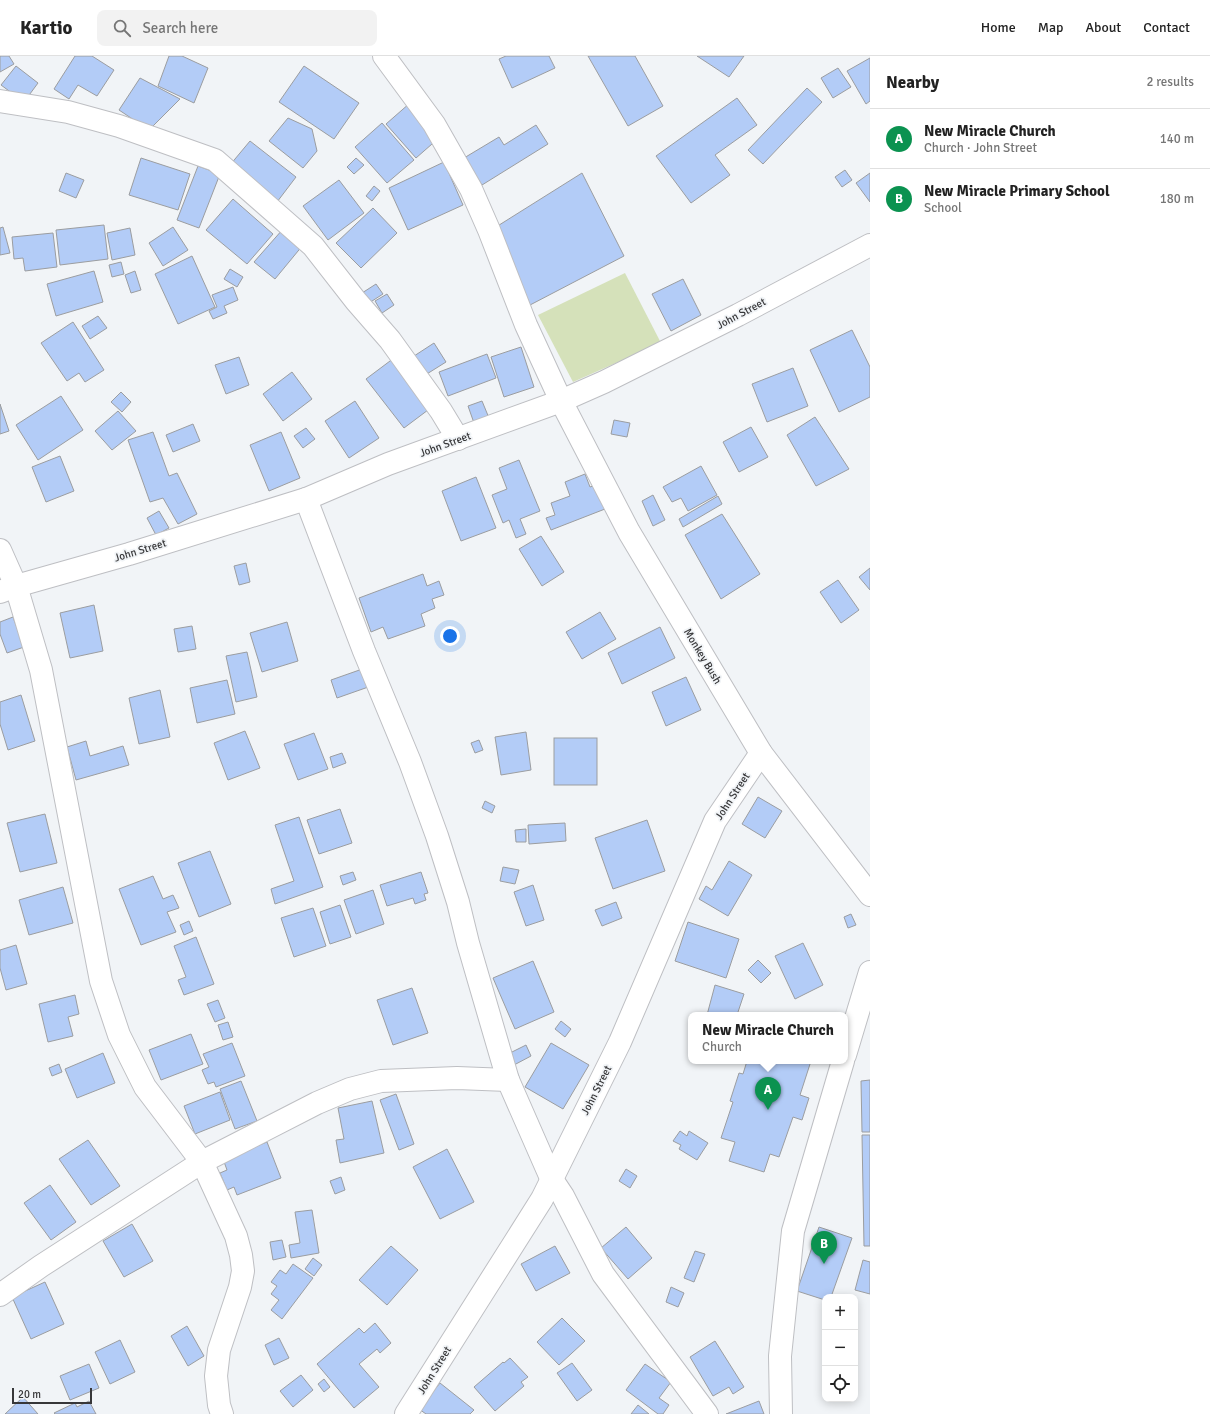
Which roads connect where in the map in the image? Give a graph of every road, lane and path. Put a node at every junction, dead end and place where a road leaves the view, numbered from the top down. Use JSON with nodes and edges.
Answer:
{"nodes":[{"id":1,"x":384,"y":56,"type":"edge"},
{"id":2,"x":0,"y":101,"type":"edge"},
{"id":3,"x":870,"y":245,"type":"edge"},
{"id":4,"x":561,"y":401,"type":"junction"},
{"id":5,"x":458,"y":439,"type":"junction"},
{"id":6,"x":306,"y":499,"type":"junction"},
{"id":7,"x":0,"y":550,"type":"edge"},
{"id":8,"x":8,"y":589,"type":"edge"},
{"id":9,"x":761,"y":753,"type":"junction"},
{"id":10,"x":870,"y":895,"type":"edge"},
{"id":11,"x":870,"y":972,"type":"edge"},
{"id":12,"x":848,"y":1045,"type":"edge"},
{"id":13,"x":842,"y":1064,"type":"edge"},
{"id":14,"x":508,"y":1080,"type":"junction"},
{"id":15,"x":202,"y":1162,"type":"junction"},
{"id":16,"x":552,"y":1178,"type":"junction"},
{"id":17,"x":0,"y":1295,"type":"edge"},
{"id":18,"x":222,"y":1414,"type":"edge"},
{"id":19,"x":406,"y":1414,"type":"edge"},
{"id":20,"x":707,"y":1414,"type":"edge"},
{"id":21,"x":781,"y":1414,"type":"edge"}],
"edges":[{"from":1,"to":4,"type":"street","name":"Monkey Bush"},
{"from":2,"to":5,"type":"street"},
{"from":3,"to":4,"type":"street","name":"John Street"},
{"from":4,"to":5,"type":"street","name":"John Street"},
{"from":4,"to":9,"type":"street","name":"Monkey Bush"},
{"from":5,"to":6,"type":"street","name":"John Street"},
{"from":6,"to":8,"type":"street","name":"John Street"},
{"from":6,"to":14,"type":"street"},
{"from":7,"to":8,"type":"street"},
{"from":8,"to":15,"type":"street"},
{"from":9,"to":10,"type":"street","name":"Monkey Bush"},
{"from":9,"to":16,"type":"street","name":"John Street"},
{"from":11,"to":12,"type":"street"},
{"from":13,"to":21,"type":"street"},
{"from":14,"to":15,"type":"street"},
{"from":14,"to":16,"type":"street"},
{"from":15,"to":17,"type":"street"},
{"from":15,"to":18,"type":"street"},
{"from":16,"to":19,"type":"street","name":"John Street"},
{"from":16,"to":20,"type":"street"}]}
